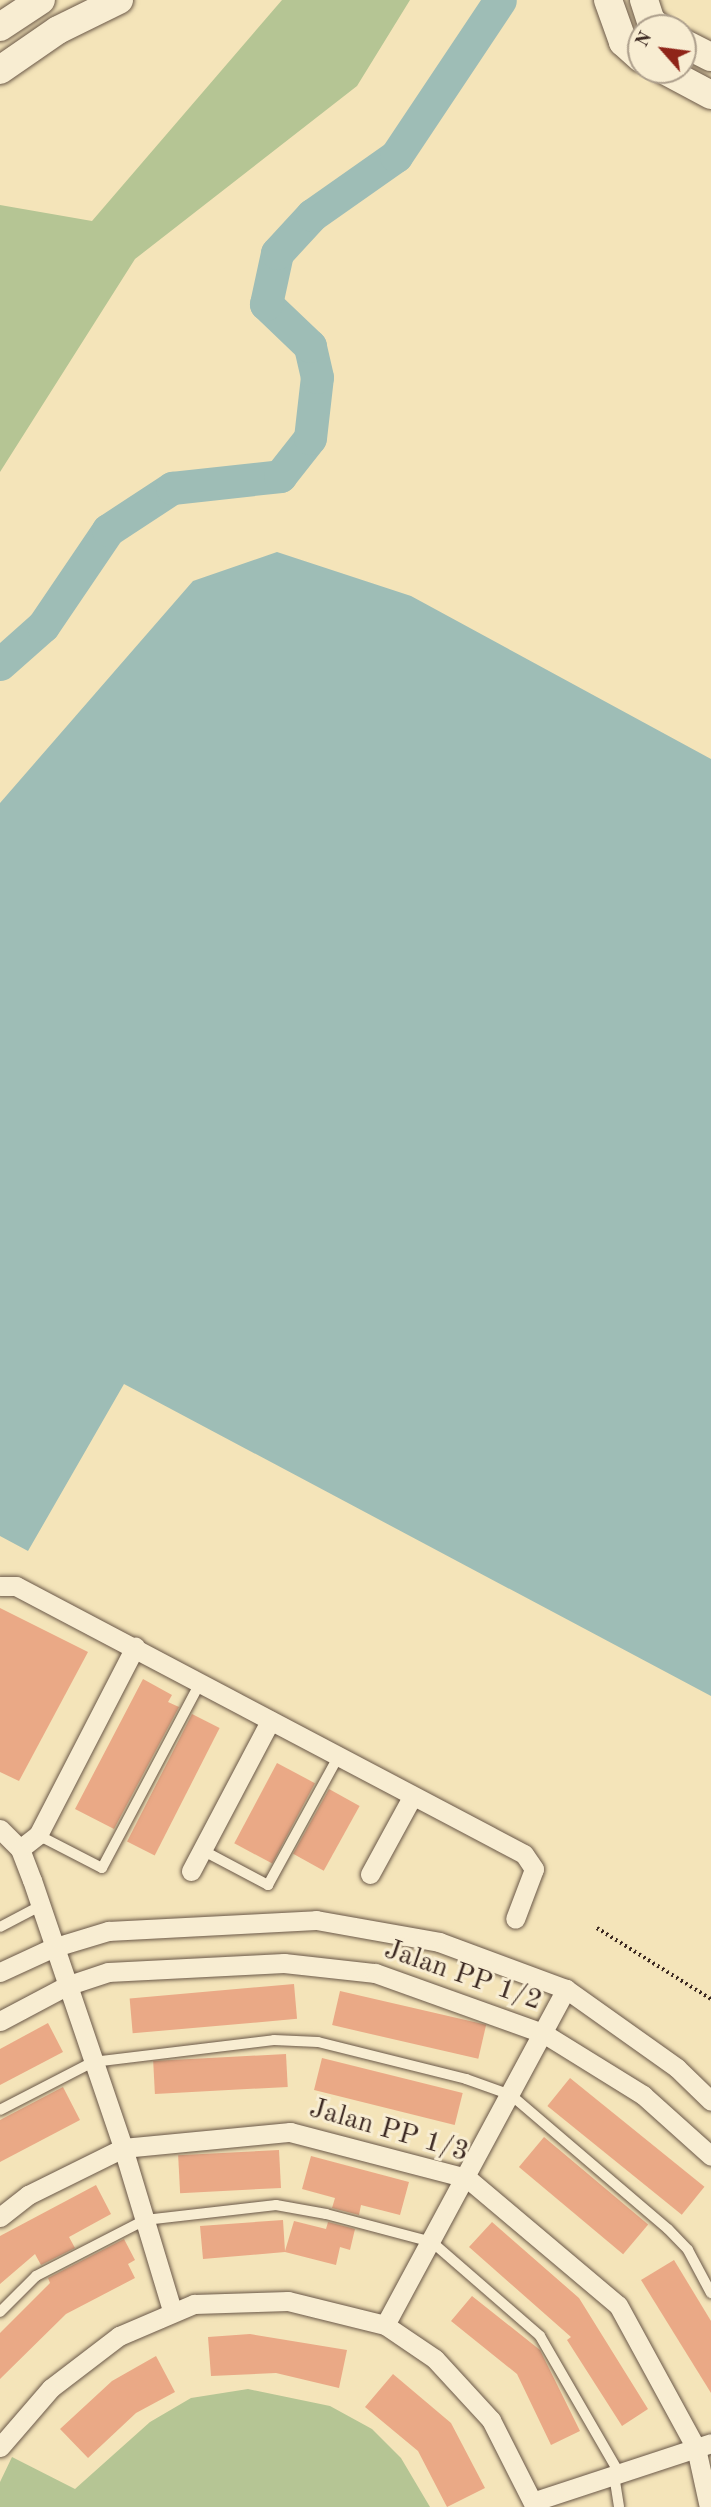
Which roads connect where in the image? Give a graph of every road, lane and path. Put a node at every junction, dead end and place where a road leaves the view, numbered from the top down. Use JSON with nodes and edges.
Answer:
{"nodes":[{"id":1,"x":40,"y":0,"type":"edge"},
{"id":2,"x":118,"y":0,"type":"edge"},
{"id":3,"x":610,"y":10,"type":"edge"},
{"id":4,"x":0,"y":27,"type":"edge"},
{"id":5,"x":627,"y":46,"type":"edge"},
{"id":6,"x":0,"y":70,"type":"edge"},
{"id":7,"x":691,"y":84,"type":"edge"},
{"id":8,"x":711,"y":94,"type":"edge"},
{"id":9,"x":0,"y":1586,"type":"edge"},
{"id":10,"x":135,"y":1647,"type":"junction"},
{"id":11,"x":200,"y":1683,"type":"junction"},
{"id":12,"x":270,"y":1720,"type":"junction"},
{"id":13,"x":338,"y":1757,"type":"junction"},
{"id":14,"x":412,"y":1797,"type":"junction"},
{"id":15,"x":1,"y":1831,"type":"edge"},
{"id":16,"x":38,"y":1835,"type":"junction"},
{"id":17,"x":20,"y":1849,"type":"junction"},
{"id":18,"x":202,"y":1850,"type":"junction"},
{"id":19,"x":191,"y":1871,"type":"dead end"},
{"id":20,"x":370,"y":1874,"type":"dead end"},
{"id":21,"x":40,"y":1906,"type":"junction"},
{"id":22,"x":515,"y":1919,"type":"dead end"},
{"id":23,"x":0,"y":1927,"type":"edge"},
{"id":24,"x":597,"y":1928,"type":"dead end"},
{"id":25,"x":52,"y":1948,"type":"junction"},
{"id":26,"x":0,"y":1972,"type":"edge"},
{"id":27,"x":66,"y":1986,"type":"junction"},
{"id":28,"x":566,"y":1990,"type":"junction"},
{"id":29,"x":711,"y":1999,"type":"edge"},
{"id":30,"x":0,"y":2021,"type":"edge"},
{"id":31,"x":543,"y":2033,"type":"junction"},
{"id":32,"x":93,"y":2062,"type":"junction"},
{"id":33,"x":511,"y":2095,"type":"junction"},
{"id":34,"x":711,"y":2101,"type":"edge"},
{"id":35,"x":0,"y":2110,"type":"edge"},
{"id":36,"x":123,"y":2148,"type":"junction"},
{"id":37,"x":711,"y":2156,"type":"edge"},
{"id":38,"x":467,"y":2178,"type":"junction"},
{"id":39,"x":0,"y":2217,"type":"edge"},
{"id":40,"x":145,"y":2220,"type":"junction"},
{"id":41,"x":432,"y":2242,"type":"junction"},
{"id":42,"x":711,"y":2293,"type":"edge"},
{"id":43,"x":172,"y":2310,"type":"junction"},
{"id":44,"x":0,"y":2312,"type":"edge"},
{"id":45,"x":385,"y":2325,"type":"junction"},
{"id":46,"x":704,"y":2445,"type":"edge"},
{"id":47,"x":0,"y":2447,"type":"edge"},
{"id":48,"x":616,"y":2474,"type":"junction"},
{"id":49,"x":535,"y":2504,"type":"edge"},
{"id":50,"x":619,"y":2507,"type":"edge"},
{"id":51,"x":709,"y":2507,"type":"edge"}],
"edges":[{"from":1,"to":4,"type":"main road"},
{"from":2,"to":6,"type":"main road"},
{"from":3,"to":5,"type":"main road"},
{"from":7,"to":8,"type":"main road"},
{"from":9,"to":10,"type":"street"},
{"from":10,"to":11,"type":"street"},
{"from":10,"to":16,"type":"street"},
{"from":11,"to":12,"type":"street"},
{"from":11,"to":16,"type":"lane"},
{"from":12,"to":13,"type":"street"},
{"from":12,"to":18,"type":"street"},
{"from":13,"to":14,"type":"street"},
{"from":13,"to":18,"type":"lane"},
{"from":14,"to":20,"type":"street"},
{"from":14,"to":22,"type":"street"},
{"from":15,"to":17,"type":"street"},
{"from":16,"to":17,"type":"street"},
{"from":17,"to":21,"type":"street"},
{"from":18,"to":19,"type":"street"},
{"from":21,"to":23,"type":"lane"},
{"from":21,"to":25,"type":"street"},
{"from":24,"to":29,"type":"path"},
{"from":25,"to":26,"type":"street"},
{"from":25,"to":27,"type":"street"},
{"from":25,"to":28,"type":"street"},
{"from":27,"to":30,"type":"street","name":"Jalan PP 1/2"},
{"from":27,"to":31,"type":"street","name":"Jalan PP 1/2"},
{"from":27,"to":32,"type":"street"},
{"from":28,"to":31,"type":"street"},
{"from":28,"to":34,"type":"street"},
{"from":31,"to":33,"type":"street"},
{"from":31,"to":37,"type":"street","name":"Jalan PP 1/2"},
{"from":32,"to":33,"type":"lane"},
{"from":32,"to":35,"type":"lane"},
{"from":32,"to":36,"type":"street"},
{"from":33,"to":38,"type":"street"},
{"from":33,"to":42,"type":"lane"},
{"from":36,"to":38,"type":"street","name":"Jalan PP 1/3"},
{"from":36,"to":39,"type":"street","name":"Jalan PP 1/3"},
{"from":36,"to":40,"type":"street"},
{"from":38,"to":41,"type":"street"},
{"from":38,"to":46,"type":"street","name":"Jalan PP 1/3"},
{"from":40,"to":41,"type":"lane"},
{"from":40,"to":43,"type":"street"},
{"from":40,"to":44,"type":"lane"},
{"from":41,"to":45,"type":"street"},
{"from":41,"to":48,"type":"lane"},
{"from":43,"to":45,"type":"street"},
{"from":43,"to":47,"type":"street"},
{"from":45,"to":49,"type":"street"},
{"from":46,"to":48,"type":"street"},
{"from":46,"to":51,"type":"street","name":"Jalan PP 1/3"},
{"from":48,"to":49,"type":"street"},
{"from":48,"to":50,"type":"lane"}]}
